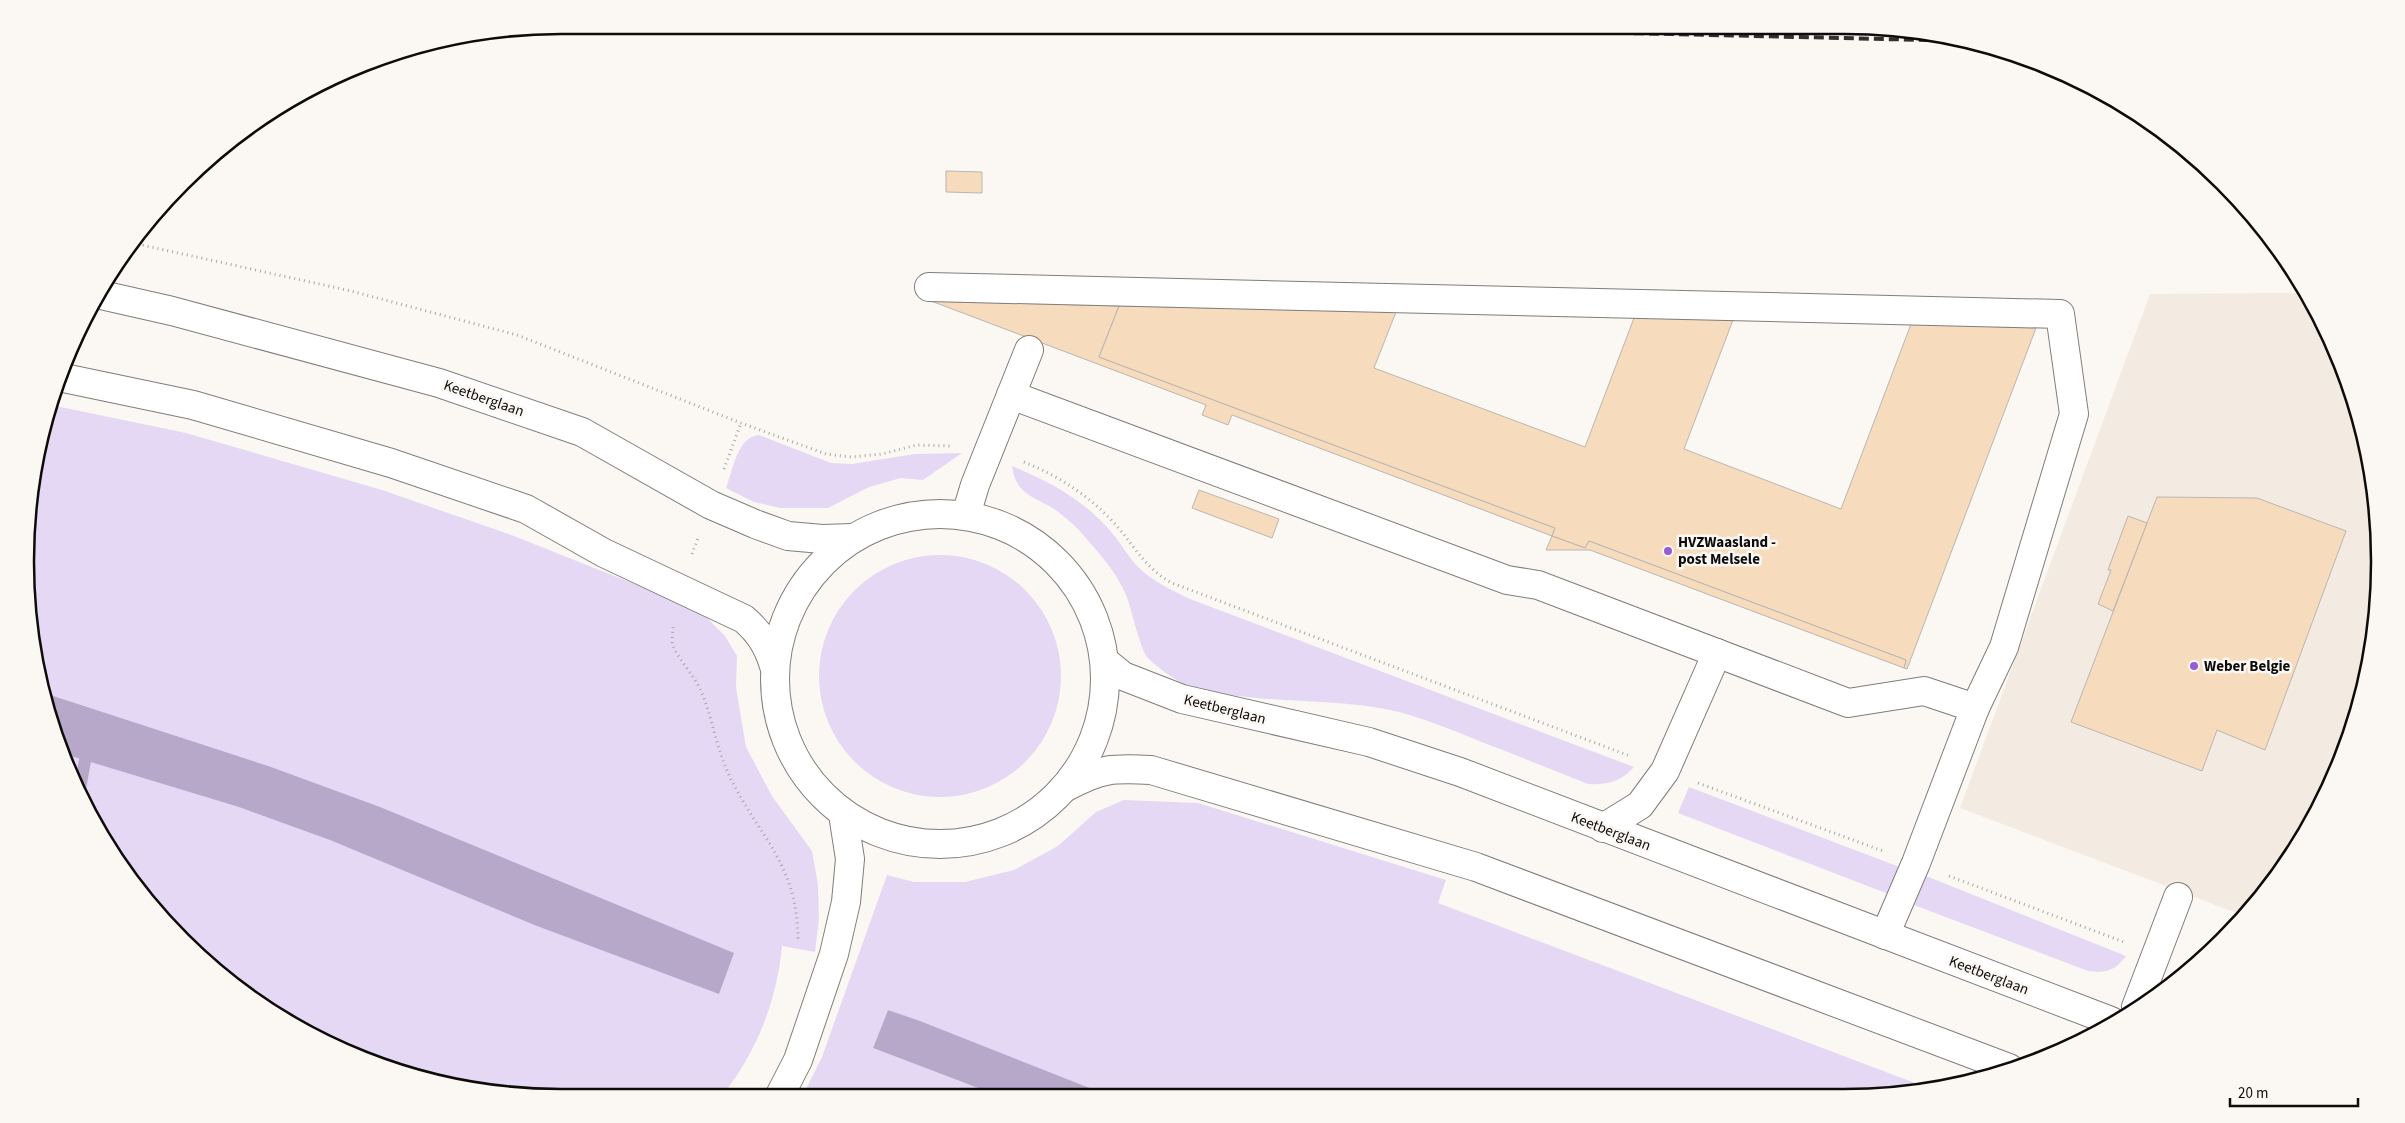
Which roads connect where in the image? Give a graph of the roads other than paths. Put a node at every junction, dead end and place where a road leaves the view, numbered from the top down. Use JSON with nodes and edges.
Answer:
{"nodes":[{"id":1,"x":929,"y":287,"type":"dead end"},
{"id":2,"x":105,"y":296,"type":"edge"},
{"id":3,"x":1029,"y":350,"type":"dead end"},
{"id":4,"x":67,"y":379,"type":"edge"},
{"id":5,"x":1011,"y":395,"type":"junction"},
{"id":6,"x":966,"y":515,"type":"junction"},
{"id":7,"x":853,"y":538,"type":"junction"},
{"id":8,"x":1717,"y":652,"type":"junction"},
{"id":9,"x":1106,"y":662,"type":"junction"},
{"id":10,"x":774,"y":666,"type":"junction"},
{"id":11,"x":1975,"y":708,"type":"junction"},
{"id":12,"x":1066,"y":787,"type":"junction"},
{"id":13,"x":843,"y":814,"type":"junction"},
{"id":14,"x":1603,"y":828,"type":"junction"},
{"id":15,"x":2178,"y":897,"type":"dead end"},
{"id":16,"x":1885,"y":935,"type":"junction"},
{"id":17,"x":2139,"y":999,"type":"edge"},
{"id":18,"x":2106,"y":1019,"type":"edge"},
{"id":19,"x":2000,"y":1065,"type":"edge"},
{"id":20,"x":783,"y":1089,"type":"edge"}],
"edges":[{"from":1,"to":11,"type":"main road"},
{"from":2,"to":7,"type":"main road","name":"Keetberglaan"},
{"from":3,"to":5,"type":"main road"},
{"from":4,"to":10,"type":"main road"},
{"from":5,"to":6,"type":"main road"},
{"from":5,"to":8,"type":"main road"},
{"from":6,"to":7,"type":"main road"},
{"from":6,"to":9,"type":"main road"},
{"from":7,"to":10,"type":"main road"},
{"from":8,"to":11,"type":"main road"},
{"from":8,"to":14,"type":"main road"},
{"from":9,"to":12,"type":"main road"},
{"from":9,"to":14,"type":"main road","name":"Keetberglaan"},
{"from":10,"to":13,"type":"main road"},
{"from":11,"to":16,"type":"main road"},
{"from":12,"to":13,"type":"main road"},
{"from":12,"to":19,"type":"main road"},
{"from":13,"to":20,"type":"main road"},
{"from":14,"to":16,"type":"main road","name":"Keetberglaan"},
{"from":15,"to":17,"type":"main road"},
{"from":16,"to":18,"type":"main road","name":"Keetberglaan"}]}
